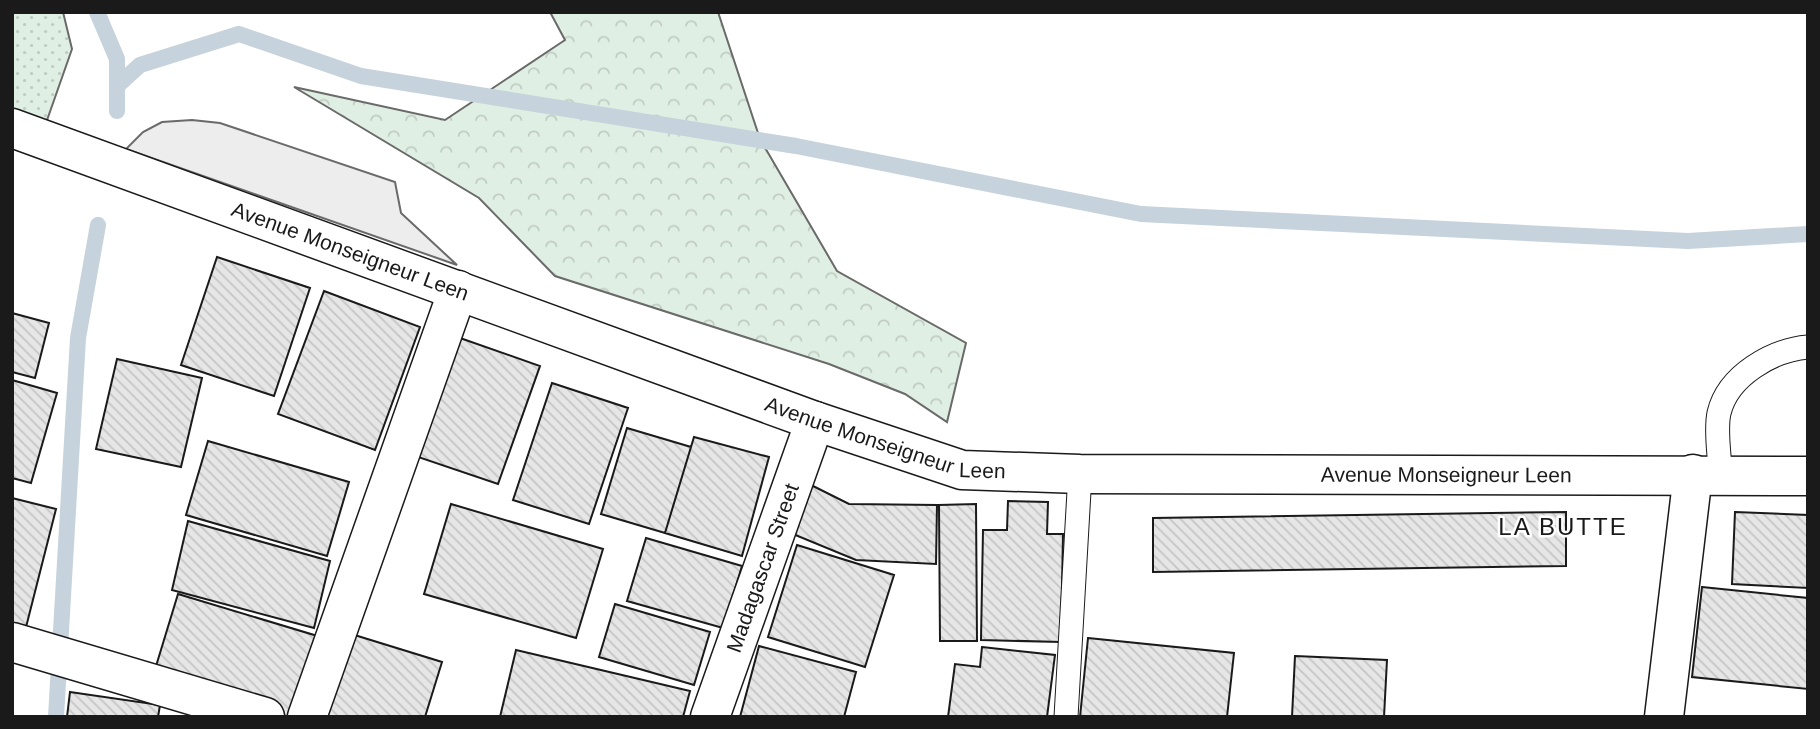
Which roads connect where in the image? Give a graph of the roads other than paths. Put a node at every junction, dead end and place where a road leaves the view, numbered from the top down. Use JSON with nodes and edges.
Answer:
{"nodes":[{"id":1,"x":12,"y":128,"type":"edge"},
{"id":2,"x":458,"y":290,"type":"junction"},
{"id":3,"x":1808,"y":347,"type":"edge"},
{"id":4,"x":816,"y":421,"type":"junction"},
{"id":5,"x":1080,"y":474,"type":"junction"},
{"id":6,"x":1707,"y":474,"type":"junction"},
{"id":7,"x":1808,"y":476,"type":"edge"},
{"id":8,"x":25,"y":646,"type":"edge"},
{"id":9,"x":265,"y":717,"type":"edge"},
{"id":10,"x":307,"y":717,"type":"edge"},
{"id":11,"x":710,"y":717,"type":"edge"},
{"id":12,"x":1066,"y":717,"type":"edge"},
{"id":13,"x":1664,"y":717,"type":"edge"}],
"edges":[{"from":1,"to":2,"type":"main road","name":"Avenue Monseigneur Leen"},
{"from":2,"to":4,"type":"main road","name":"Avenue Monseigneur Leen"},
{"from":2,"to":10,"type":"main road"},
{"from":3,"to":6,"type":"lane"},
{"from":4,"to":5,"type":"main road","name":"Avenue Monseigneur Leen"},
{"from":4,"to":11,"type":"main road","name":"Madagascar Street"},
{"from":5,"to":6,"type":"main road","name":"Avenue Monseigneur Leen"},
{"from":5,"to":12,"type":"lane"},
{"from":6,"to":7,"type":"main road","name":"Avenue Monseigneur Leen"},
{"from":6,"to":13,"type":"main road"},
{"from":8,"to":9,"type":"main road"}]}
